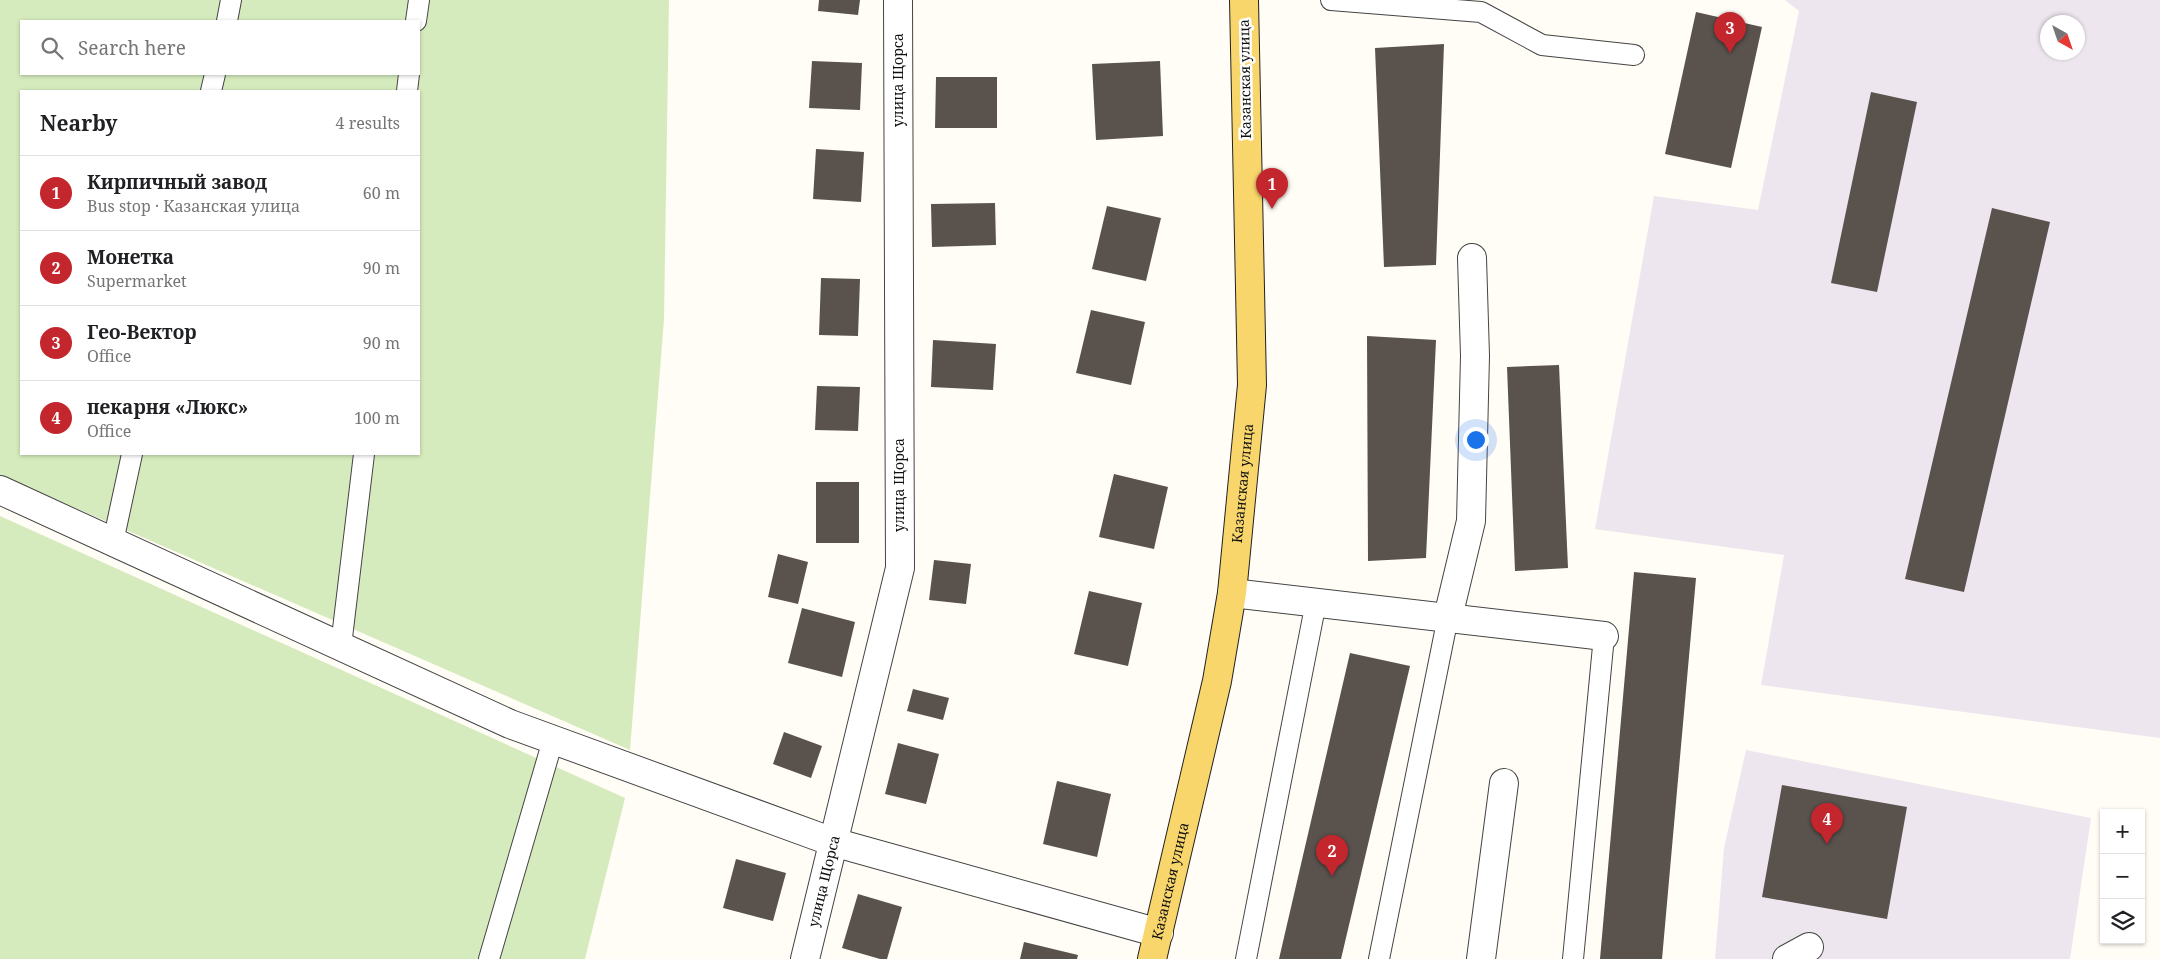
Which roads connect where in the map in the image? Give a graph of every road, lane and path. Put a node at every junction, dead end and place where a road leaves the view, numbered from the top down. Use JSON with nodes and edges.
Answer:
{"nodes":[{"id":1,"x":231,"y":0,"type":"edge"},
{"id":2,"x":419,"y":0,"type":"edge"},
{"id":3,"x":898,"y":0,"type":"edge"},
{"id":4,"x":1244,"y":0,"type":"edge"},
{"id":5,"x":1332,"y":0,"type":"edge"},
{"id":6,"x":227,"y":20,"type":"edge"},
{"id":7,"x":416,"y":20,"type":"edge"},
{"id":8,"x":1634,"y":56,"type":"dead end"},
{"id":9,"x":215,"y":75,"type":"edge"},
{"id":10,"x":409,"y":75,"type":"edge"},
{"id":11,"x":212,"y":90,"type":"edge"},
{"id":12,"x":407,"y":90,"type":"edge"},
{"id":13,"x":1472,"y":258,"type":"dead end"},
{"id":14,"x":132,"y":455,"type":"edge"},
{"id":15,"x":364,"y":455,"type":"edge"},
{"id":16,"x":0,"y":490,"type":"edge"},
{"id":17,"x":113,"y":542,"type":"junction"},
{"id":18,"x":1232,"y":593,"type":"junction"},
{"id":19,"x":1316,"y":602,"type":"junction"},
{"id":20,"x":1448,"y":617,"type":"junction"},
{"id":21,"x":1604,"y":636,"type":"joint"},
{"id":22,"x":341,"y":646,"type":"junction"},
{"id":23,"x":553,"y":740,"type":"junction"},
{"id":24,"x":1504,"y":783,"type":"dead end"},
{"id":25,"x":833,"y":842,"type":"junction"},
{"id":26,"x":1159,"y":933,"type":"junction"},
{"id":27,"x":489,"y":959,"type":"edge"},
{"id":28,"x":805,"y":959,"type":"edge"},
{"id":29,"x":1152,"y":959,"type":"edge"},
{"id":30,"x":1246,"y":959,"type":"edge"},
{"id":31,"x":1380,"y":959,"type":"edge"},
{"id":32,"x":1481,"y":959,"type":"edge"},
{"id":33,"x":1573,"y":959,"type":"edge"}],
"edges":[{"from":1,"to":6,"type":"lane"},
{"from":2,"to":7,"type":"lane"},
{"from":3,"to":25,"type":"street","name":"улица Щорса"},
{"from":4,"to":18,"type":"main road","name":"Казанская улица"},
{"from":5,"to":8,"type":"lane"},
{"from":9,"to":11,"type":"lane"},
{"from":10,"to":12,"type":"lane"},
{"from":13,"to":20,"type":"street"},
{"from":14,"to":17,"type":"lane"},
{"from":15,"to":22,"type":"lane"},
{"from":16,"to":17,"type":"street"},
{"from":17,"to":22,"type":"street"},
{"from":18,"to":19,"type":"street"},
{"from":18,"to":26,"type":"main road","name":"Казанская улица"},
{"from":19,"to":20,"type":"street"},
{"from":19,"to":30,"type":"lane"},
{"from":20,"to":21,"type":"street"},
{"from":20,"to":31,"type":"lane"},
{"from":21,"to":33,"type":"lane"},
{"from":22,"to":23,"type":"street"},
{"from":23,"to":25,"type":"street"},
{"from":23,"to":27,"type":"lane"},
{"from":24,"to":32,"type":"street"},
{"from":25,"to":26,"type":"street"},
{"from":25,"to":28,"type":"street","name":"улица Щорса"},
{"from":26,"to":29,"type":"main road","name":"Казанская улица"}]}
